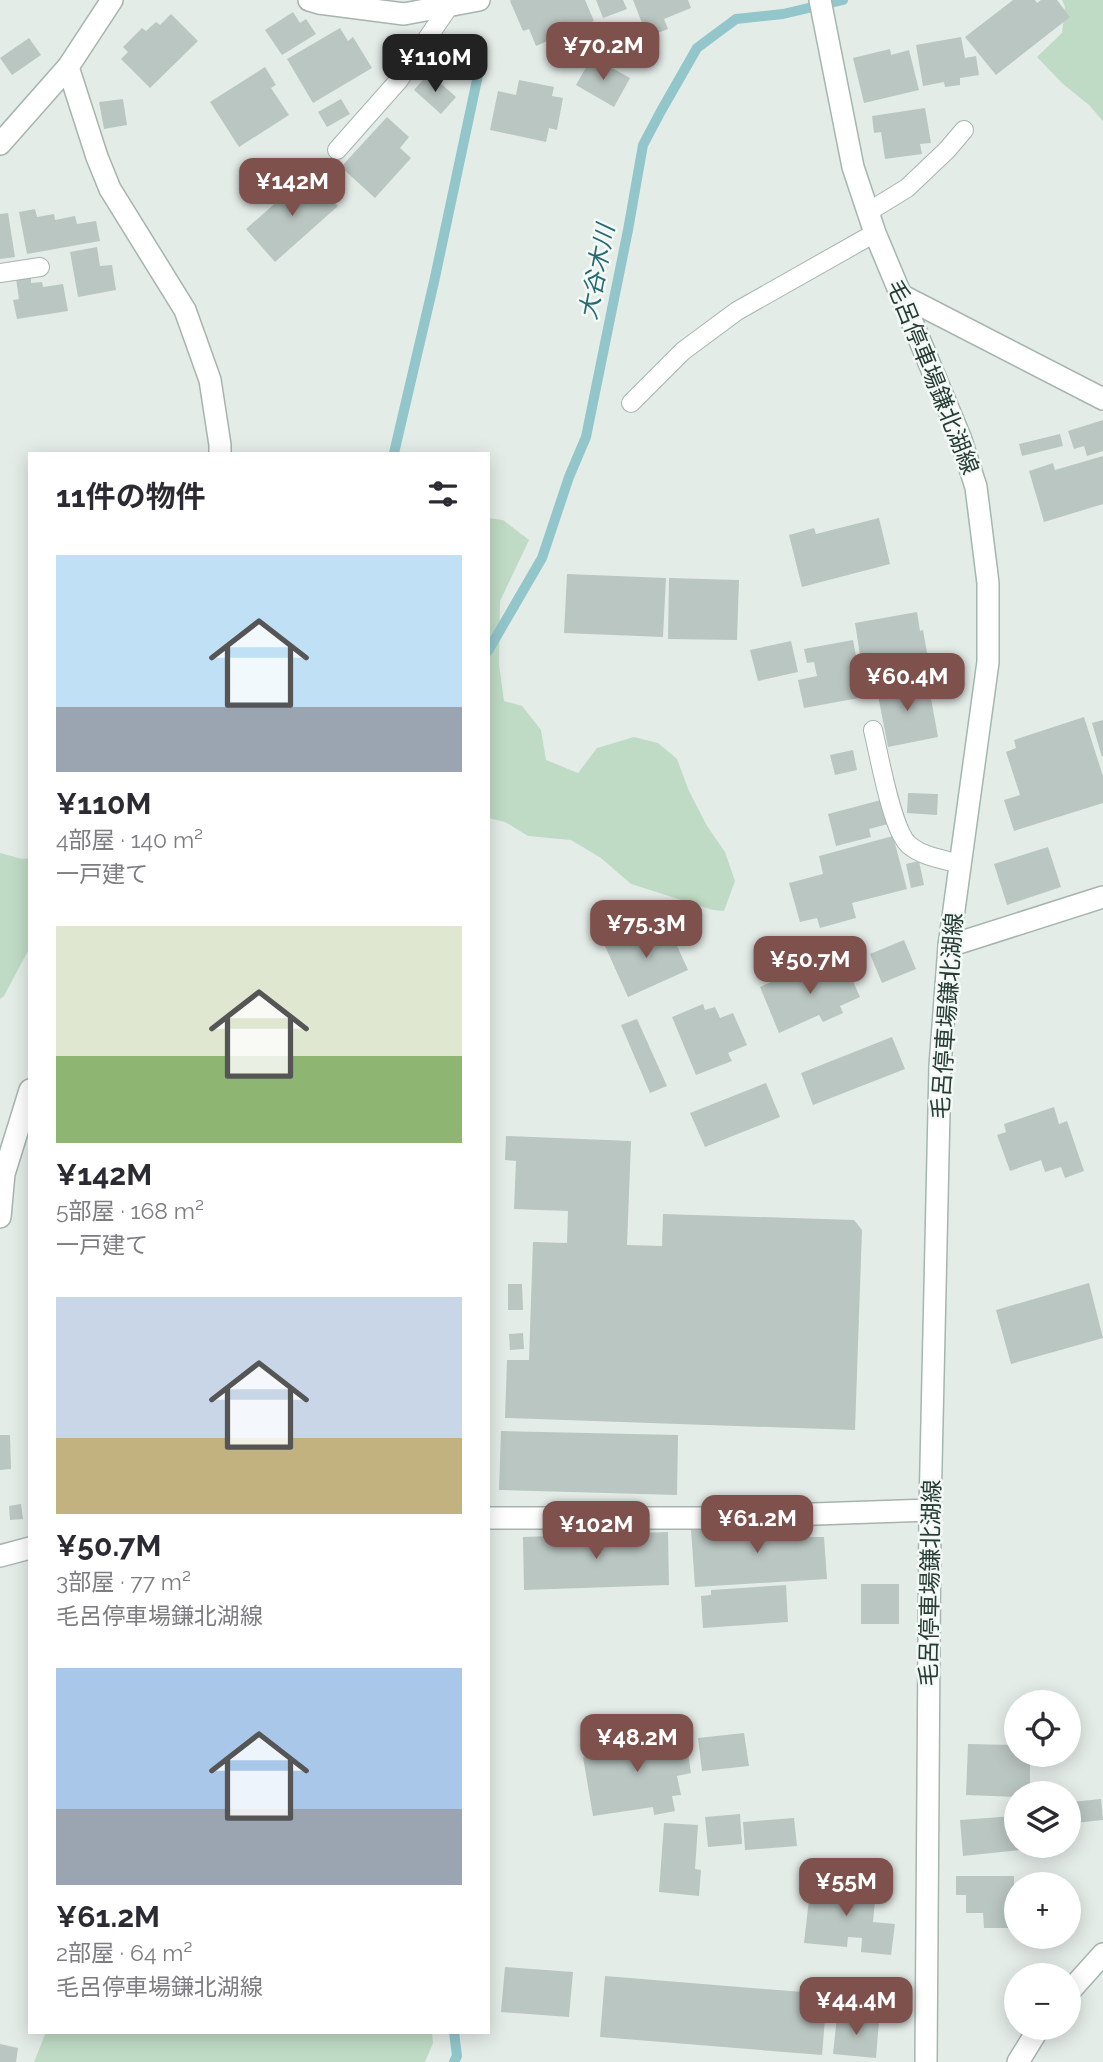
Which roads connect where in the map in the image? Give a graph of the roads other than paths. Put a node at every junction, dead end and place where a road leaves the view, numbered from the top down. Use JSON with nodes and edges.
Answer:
{"nodes":[{"id":1,"x":112,"y":0,"type":"edge"},
{"id":2,"x":309,"y":0,"type":"edge"},
{"id":3,"x":479,"y":0,"type":"edge"},
{"id":4,"x":820,"y":0,"type":"edge"},
{"id":5,"x":450,"y":5,"type":"junction"},
{"id":6,"x":68,"y":67,"type":"junction"},
{"id":7,"x":964,"y":130,"type":"dead end"},
{"id":8,"x":0,"y":144,"type":"edge"},
{"id":9,"x":337,"y":150,"type":"dead end"},
{"id":10,"x":868,"y":212,"type":"junction"},
{"id":11,"x":875,"y":233,"type":"junction"},
{"id":12,"x":40,"y":267,"type":"dead end"},
{"id":13,"x":0,"y":273,"type":"edge"},
{"id":14,"x":901,"y":295,"type":"junction"},
{"id":15,"x":1103,"y":399,"type":"edge"},
{"id":16,"x":631,"y":402,"type":"dead end"},
{"id":17,"x":220,"y":452,"type":"edge"},
{"id":18,"x":873,"y":730,"type":"dead end"},
{"id":19,"x":960,"y":864,"type":"junction"},
{"id":20,"x":1103,"y":897,"type":"edge"},
{"id":21,"x":949,"y":946,"type":"junction"},
{"id":22,"x":28,"y":1096,"type":"edge"},
{"id":23,"x":0,"y":1217,"type":"edge"},
{"id":24,"x":930,"y":1510,"type":"junction"},
{"id":25,"x":490,"y":1518,"type":"edge"},
{"id":26,"x":28,"y":1549,"type":"edge"},
{"id":27,"x":0,"y":1556,"type":"edge"},
{"id":28,"x":1103,"y":1954,"type":"edge"},
{"id":29,"x":1081,"y":1979,"type":"edge"},
{"id":30,"x":1032,"y":2040,"type":"edge"},
{"id":31,"x":926,"y":2062,"type":"edge"},
{"id":32,"x":1018,"y":2062,"type":"edge"}],
"edges":[{"from":1,"to":6,"type":"main road"},
{"from":2,"to":5,"type":"main road"},
{"from":3,"to":5,"type":"main road"},
{"from":4,"to":10,"type":"main road","name":"毛呂停車場鎌北湖線"},
{"from":5,"to":9,"type":"lane"},
{"from":6,"to":8,"type":"main road"},
{"from":6,"to":17,"type":"main road"},
{"from":7,"to":10,"type":"lane"},
{"from":10,"to":11,"type":"main road","name":"毛呂停車場鎌北湖線"},
{"from":11,"to":14,"type":"main road","name":"毛呂停車場鎌北湖線"},
{"from":11,"to":16,"type":"lane"},
{"from":12,"to":13,"type":"lane"},
{"from":14,"to":15,"type":"main road"},
{"from":14,"to":19,"type":"main road","name":"毛呂停車場鎌北湖線"},
{"from":18,"to":19,"type":"lane"},
{"from":19,"to":21,"type":"main road","name":"毛呂停車場鎌北湖線"},
{"from":20,"to":21,"type":"main road"},
{"from":21,"to":24,"type":"main road","name":"毛呂停車場鎌北湖線"},
{"from":22,"to":23,"type":"main road"},
{"from":24,"to":25,"type":"main road"},
{"from":24,"to":31,"type":"main road","name":"毛呂停車場鎌北湖線"},
{"from":26,"to":27,"type":"main road"},
{"from":28,"to":29,"type":"main road"},
{"from":30,"to":32,"type":"main road"}]}
